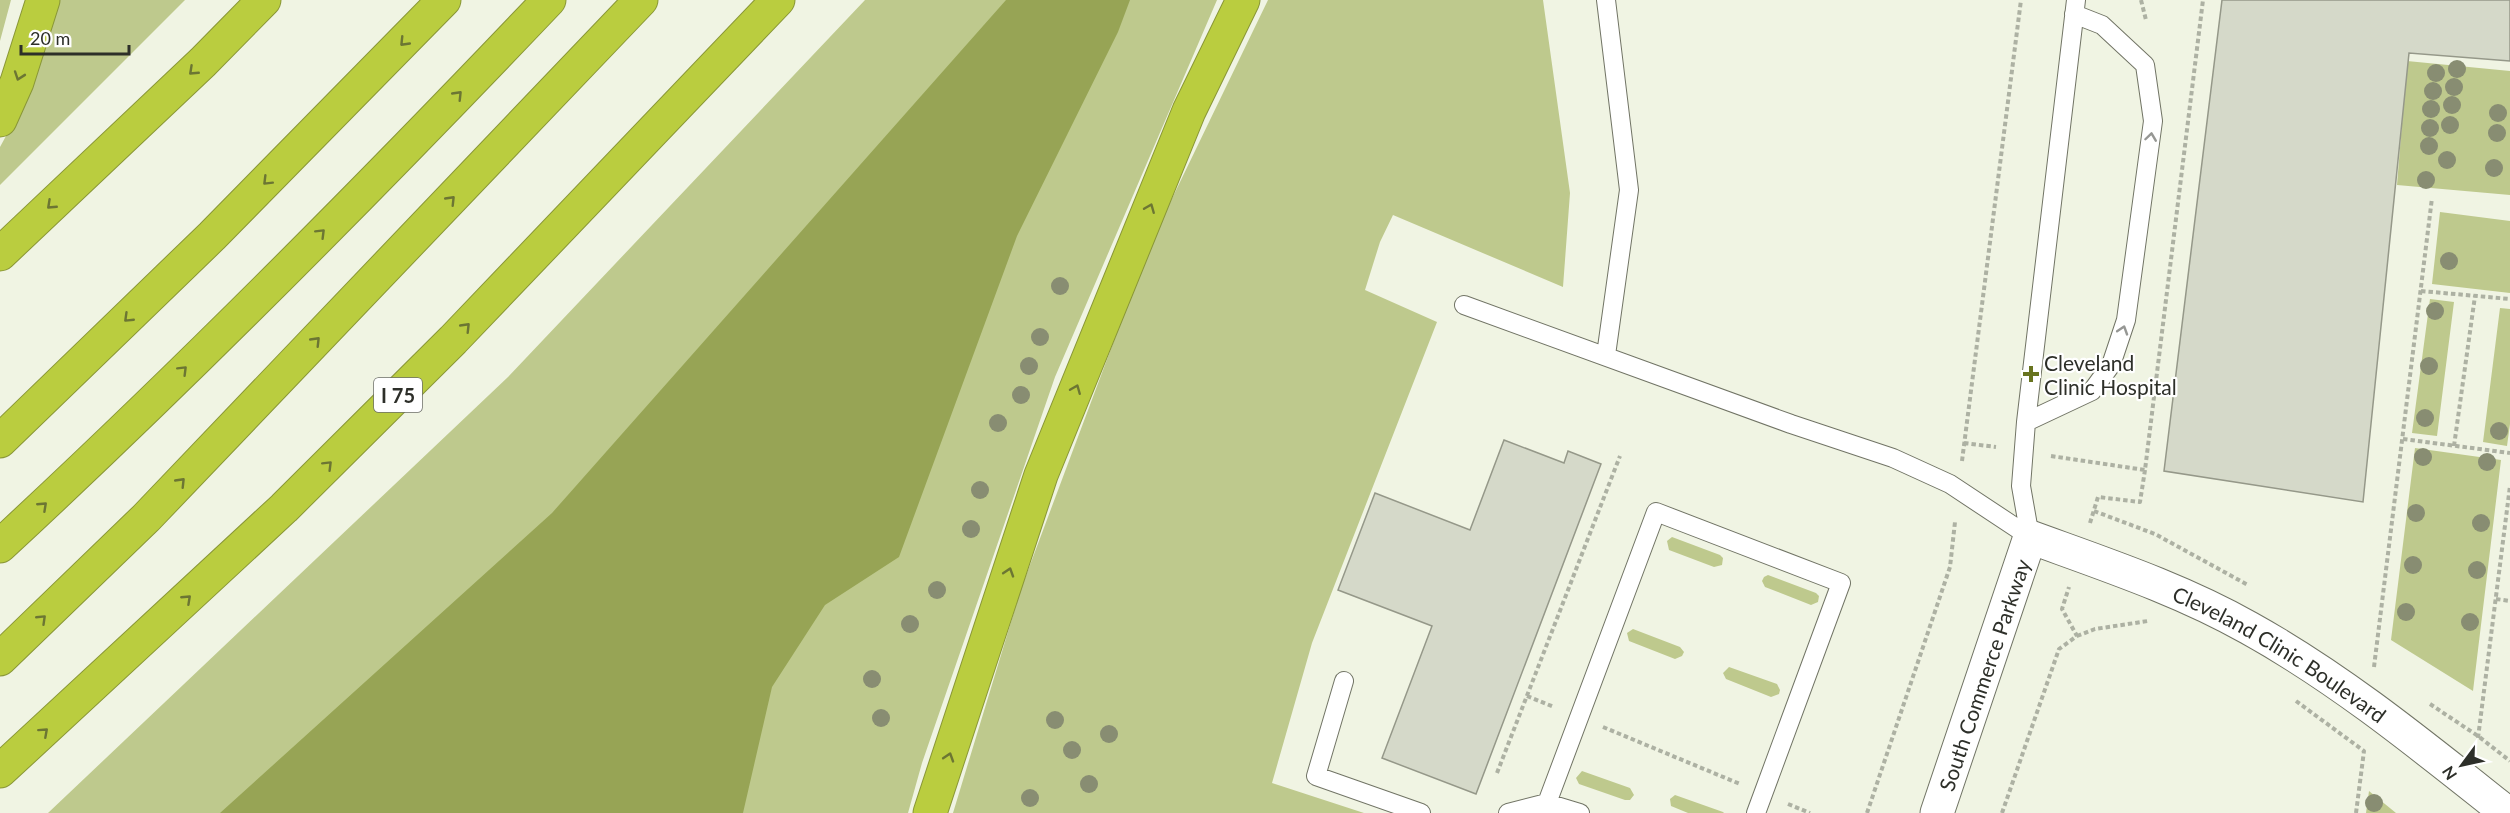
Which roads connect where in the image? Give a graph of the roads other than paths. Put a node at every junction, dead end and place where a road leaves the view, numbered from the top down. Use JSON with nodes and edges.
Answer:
{"nodes":[{"id":1,"x":43,"y":0,"type":"edge"},
{"id":2,"x":264,"y":0,"type":"edge"},
{"id":3,"x":444,"y":0,"type":"edge"},
{"id":4,"x":549,"y":0,"type":"edge"},
{"id":5,"x":641,"y":0,"type":"edge"},
{"id":6,"x":778,"y":0,"type":"edge"},
{"id":7,"x":1243,"y":0,"type":"edge"},
{"id":8,"x":1606,"y":0,"type":"edge"},
{"id":9,"x":2075,"y":7,"type":"edge"},
{"id":10,"x":0,"y":120,"type":"edge"},
{"id":11,"x":0,"y":254,"type":"edge"},
{"id":12,"x":1464,"y":305,"type":"dead end"},
{"id":13,"x":1606,"y":355,"type":"junction"},
{"id":14,"x":2026,"y":423,"type":"junction"},
{"id":15,"x":0,"y":441,"type":"edge"},
{"id":16,"x":2030,"y":537,"type":"junction"},
{"id":17,"x":0,"y":546,"type":"edge"},
{"id":18,"x":0,"y":659,"type":"edge"},
{"id":19,"x":1344,"y":681,"type":"dead end"},
{"id":20,"x":0,"y":771,"type":"edge"},
{"id":21,"x":1547,"y":803,"type":"junction"},
{"id":22,"x":930,"y":813,"type":"edge"},
{"id":23,"x":1421,"y":813,"type":"edge"},
{"id":24,"x":1508,"y":813,"type":"edge"},
{"id":25,"x":1580,"y":813,"type":"edge"},
{"id":26,"x":1756,"y":813,"type":"edge"},
{"id":27,"x":1937,"y":813,"type":"edge"},
{"id":28,"x":2507,"y":813,"type":"edge"}],
"edges":[{"from":1,"to":10,"type":"highway","one_way":true},
{"from":2,"to":11,"type":"highway","one_way":true},
{"from":3,"to":15,"type":"highway","one_way":true},
{"from":17,"to":4,"type":"highway","one_way":true},
{"from":18,"to":5,"type":"highway","one_way":true},
{"from":20,"to":6,"type":"highway","number":"I 75","one_way":true},
{"from":22,"to":7,"type":"highway","one_way":true},
{"from":8,"to":13,"type":"lane"},
{"from":9,"to":14,"type":"lane"},
{"from":14,"to":9,"type":"lane","one_way":true},
{"from":12,"to":13,"type":"lane"},
{"from":13,"to":16,"type":"lane"},
{"from":14,"to":16,"type":"lane"},
{"from":16,"to":27,"type":"street","name":"South Commerce Parkway"},
{"from":16,"to":28,"type":"street","name":"Cleveland Clinic Boulevard"},
{"from":19,"to":23,"type":"lane"},
{"from":21,"to":24,"type":"lane"},
{"from":21,"to":25,"type":"lane"},
{"from":21,"to":26,"type":"lane"}]}
